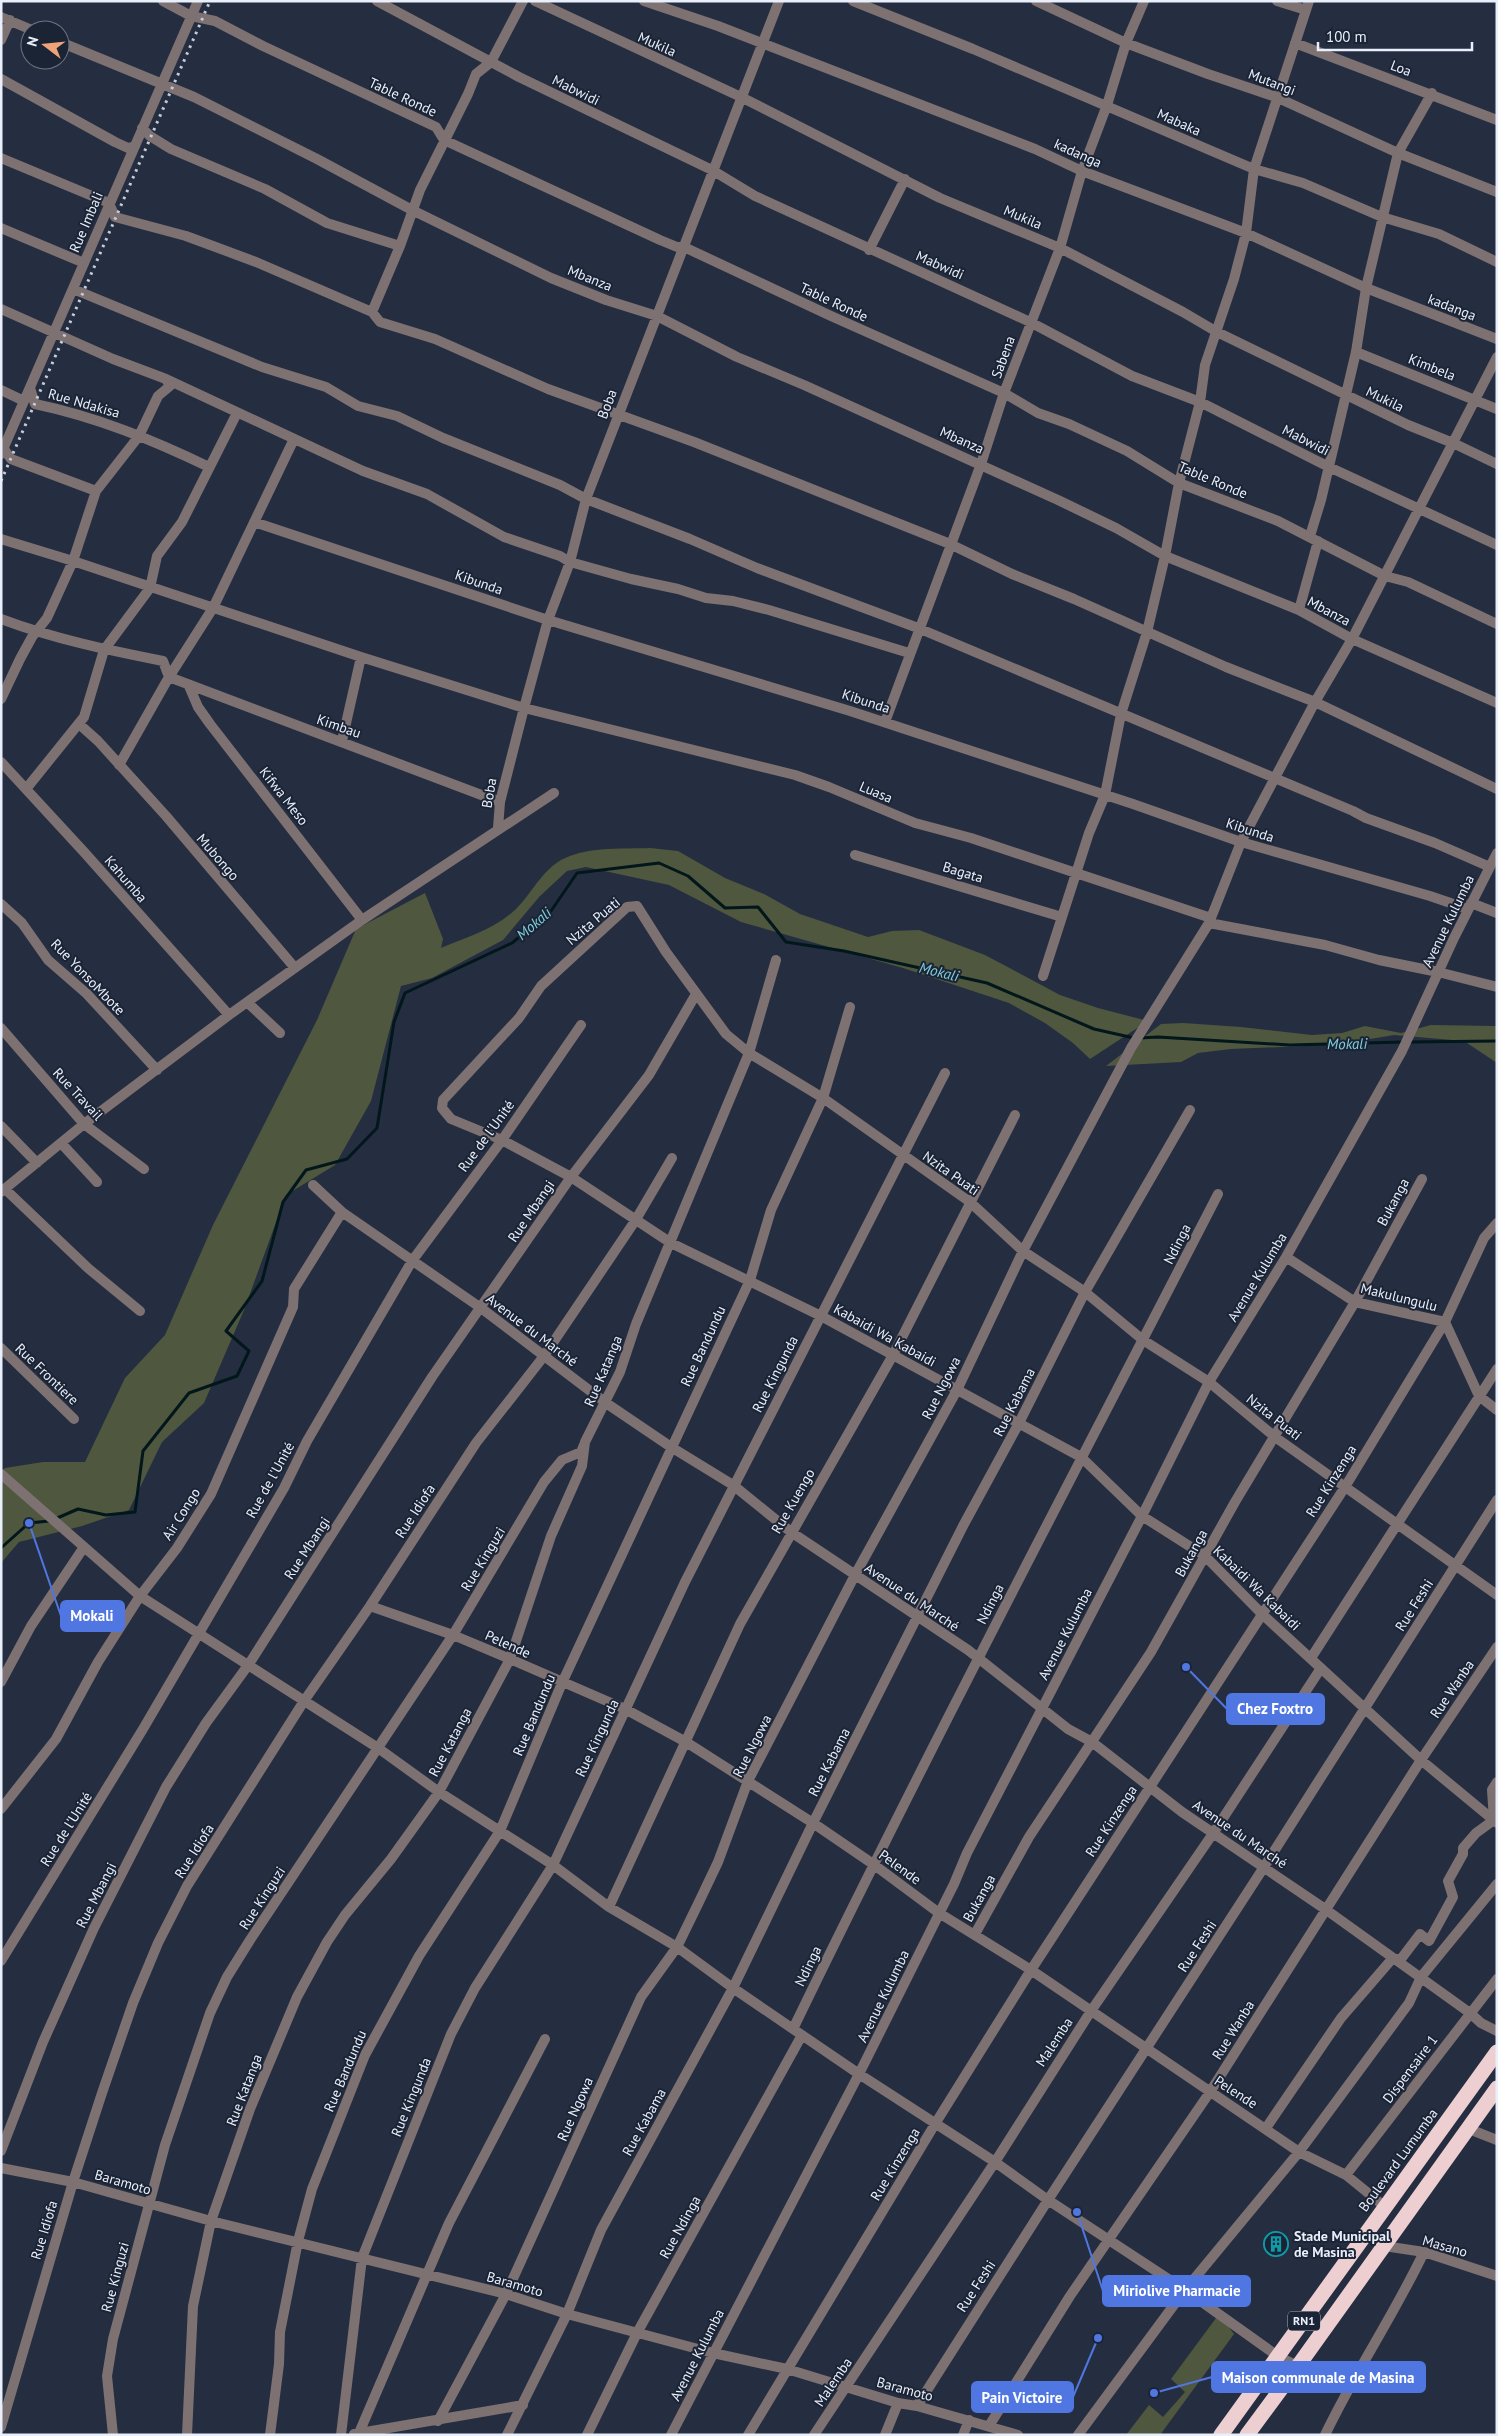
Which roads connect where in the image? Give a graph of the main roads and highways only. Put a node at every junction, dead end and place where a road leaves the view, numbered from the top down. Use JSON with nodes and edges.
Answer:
{"nodes":[{"id":1,"x":1497,"y":2052,"type":"edge"},
{"id":2,"x":1497,"y":2088,"type":"edge"},
{"id":3,"x":1221,"y":2435,"type":"edge"},
{"id":4,"x":1247,"y":2435,"type":"edge"}],
"edges":[{"from":1,"to":3,"type":"highway","name":"Boulevard Lumumba","number":"RN1"},
{"from":2,"to":4,"type":"highway","number":"RN1"}]}
